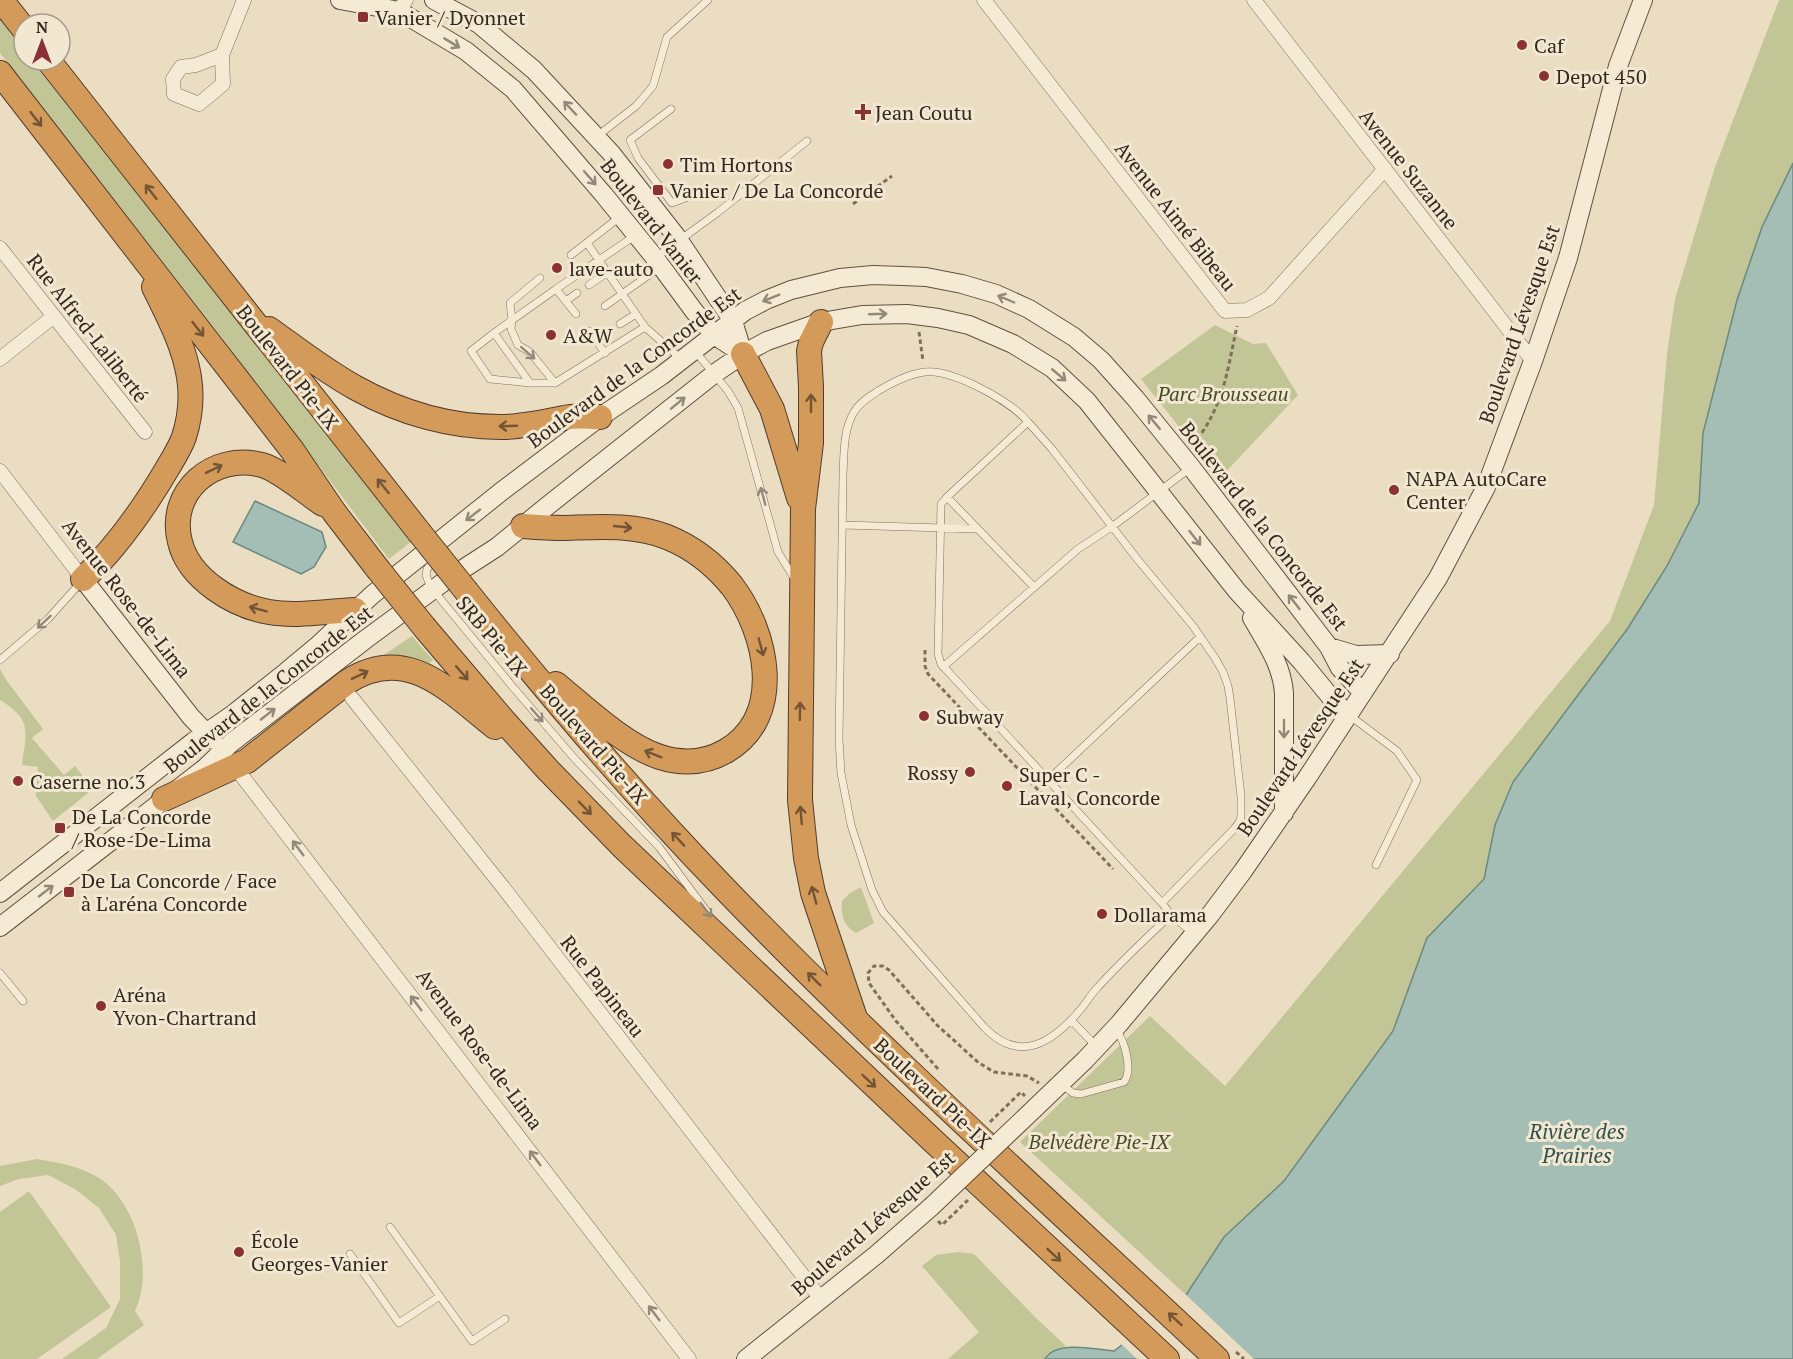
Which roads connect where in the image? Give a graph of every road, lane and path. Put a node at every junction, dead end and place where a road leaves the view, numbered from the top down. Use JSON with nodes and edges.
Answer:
{"nodes":[{"id":1,"x":1,"y":0,"type":"edge"},
{"id":2,"x":244,"y":0,"type":"edge"},
{"id":3,"x":340,"y":0,"type":"edge"},
{"id":4,"x":434,"y":0,"type":"edge"},
{"id":5,"x":708,"y":0,"type":"edge"},
{"id":6,"x":984,"y":0,"type":"edge"},
{"id":7,"x":1254,"y":0,"type":"edge"},
{"id":8,"x":1643,"y":0,"type":"edge"},
{"id":9,"x":402,"y":5,"type":"edge"},
{"id":10,"x":12,"y":14,"type":"edge"},
{"id":11,"x":222,"y":55,"type":"dead end"},
{"id":12,"x":57,"y":72,"type":"edge"},
{"id":13,"x":0,"y":73,"type":"edge"},
{"id":14,"x":671,"y":109,"type":"dead end"},
{"id":15,"x":596,"y":137,"type":"junction"},
{"id":16,"x":807,"y":141,"type":"dead end"},
{"id":17,"x":1384,"y":169,"type":"junction"},
{"id":18,"x":892,"y":176,"type":"dead end"},
{"id":19,"x":688,"y":197,"type":"dead end"},
{"id":20,"x":853,"y":204,"type":"dead end"},
{"id":21,"x":621,"y":216,"type":"junction"},
{"id":22,"x":636,"y":235,"type":"junction"},
{"id":23,"x":679,"y":241,"type":"junction"},
{"id":24,"x":587,"y":243,"type":"junction"},
{"id":25,"x":0,"y":248,"type":"edge"},
{"id":26,"x":137,"y":249,"type":"junction"},
{"id":27,"x":571,"y":255,"type":"dead end"},
{"id":28,"x":600,"y":260,"type":"junction"},
{"id":29,"x":658,"y":262,"type":"junction"},
{"id":30,"x":608,"y":272,"type":"junction"},
{"id":31,"x":540,"y":278,"type":"dead end"},
{"id":32,"x":589,"y":285,"type":"dead end"},
{"id":33,"x":556,"y":289,"type":"junction"},
{"id":34,"x":577,"y":293,"type":"dead end"},
{"id":35,"x":622,"y":293,"type":"junction"},
{"id":36,"x":566,"y":301,"type":"junction"},
{"id":37,"x":605,"y":306,"type":"dead end"},
{"id":38,"x":1241,"y":310,"type":"junction"},
{"id":39,"x":245,"y":312,"type":"junction"},
{"id":40,"x":576,"y":314,"type":"dead end"},
{"id":41,"x":636,"y":314,"type":"junction"},
{"id":42,"x":54,"y":316,"type":"junction"},
{"id":43,"x":512,"y":320,"type":"junction"},
{"id":44,"x":733,"y":321,"type":"junction"},
{"id":45,"x":821,"y":322,"type":"junction"},
{"id":46,"x":620,"y":324,"type":"dead end"},
{"id":47,"x":645,"y":327,"type":"junction"},
{"id":48,"x":919,"y":330,"type":"dead end"},
{"id":49,"x":589,"y":331,"type":"dead end"},
{"id":50,"x":494,"y":333,"type":"junction"},
{"id":51,"x":605,"y":333,"type":"dead end"},
{"id":52,"x":714,"y":336,"type":"junction"},
{"id":53,"x":595,"y":339,"type":"junction"},
{"id":54,"x":921,"y":346,"type":"dead end"},
{"id":55,"x":605,"y":353,"type":"junction"},
{"id":56,"x":743,"y":354,"type":"junction"},
{"id":57,"x":688,"y":355,"type":"junction"},
{"id":58,"x":0,"y":359,"type":"edge"},
{"id":59,"x":1533,"y":361,"type":"junction"},
{"id":60,"x":714,"y":374,"type":"junction"},
{"id":61,"x":530,"y":383,"type":"junction"},
{"id":62,"x":555,"y":384,"type":"junction"},
{"id":63,"x":600,"y":417,"type":"junction"},
{"id":64,"x":1028,"y":422,"type":"junction"},
{"id":65,"x":145,"y":432,"type":"dead end"},
{"id":66,"x":1192,"y":446,"type":"dead end"},
{"id":67,"x":1191,"y":467,"type":"junction"},
{"id":68,"x":0,"y":471,"type":"edge"},
{"id":69,"x":1159,"y":492,"type":"junction"},
{"id":70,"x":947,"y":497,"type":"junction"},
{"id":71,"x":802,"y":509,"type":"junction"},
{"id":72,"x":334,"y":512,"type":"junction"},
{"id":73,"x":843,"y":525,"type":"junction"},
{"id":74,"x":523,"y":526,"type":"junction"},
{"id":75,"x":1113,"y":526,"type":"junction"},
{"id":76,"x":940,"y":528,"type":"junction"},
{"id":77,"x":977,"y":529,"type":"junction"},
{"id":78,"x":443,"y":538,"type":"junction"},
{"id":79,"x":83,"y":579,"type":"junction"},
{"id":80,"x":1034,"y":587,"type":"junction"},
{"id":81,"x":433,"y":589,"type":"junction"},
{"id":82,"x":802,"y":591,"type":"junction"},
{"id":83,"x":1237,"y":591,"type":"junction"},
{"id":84,"x":356,"y":610,"type":"junction"},
{"id":85,"x":1200,"y":637,"type":"junction"},
{"id":86,"x":1329,"y":647,"type":"junction"},
{"id":87,"x":516,"y":653,"type":"junction"},
{"id":88,"x":1390,"y":654,"type":"junction"},
{"id":89,"x":0,"y":660,"type":"edge"},
{"id":90,"x":943,"y":667,"type":"junction"},
{"id":91,"x":1363,"y":693,"type":"junction"},
{"id":92,"x":352,"y":698,"type":"dead end"},
{"id":93,"x":1349,"y":715,"type":"junction"},
{"id":94,"x":206,"y":732,"type":"junction"},
{"id":95,"x":229,"y":759,"type":"junction"},
{"id":96,"x":548,"y":770,"type":"junction"},
{"id":97,"x":1019,"y":771,"type":"dead end"},
{"id":98,"x":1015,"y":775,"type":"dead end"},
{"id":99,"x":1048,"y":780,"type":"junction"},
{"id":100,"x":164,"y":799,"type":"joint"},
{"id":101,"x":1284,"y":813,"type":"junction"},
{"id":102,"x":1376,"y":865,"type":"dead end"},
{"id":103,"x":0,"y":893,"type":"edge"},
{"id":104,"x":1162,"y":903,"type":"junction"},
{"id":105,"x":1171,"y":915,"type":"junction"},
{"id":106,"x":0,"y":927,"type":"edge"},
{"id":107,"x":1195,"y":934,"type":"junction"},
{"id":108,"x":750,"y":968,"type":"junction"},
{"id":109,"x":0,"y":973,"type":"edge"},
{"id":110,"x":23,"y":1001,"type":"dead end"},
{"id":111,"x":856,"y":1020,"type":"junction"},
{"id":112,"x":1071,"y":1020,"type":"junction"},
{"id":113,"x":1115,"y":1028,"type":"junction"},
{"id":114,"x":1097,"y":1048,"type":"junction"},
{"id":115,"x":942,"y":1074,"type":"dead end"},
{"id":116,"x":1061,"y":1084,"type":"junction"},
{"id":117,"x":1041,"y":1085,"type":"dead end"},
{"id":118,"x":1019,"y":1094,"type":"dead end"},
{"id":119,"x":984,"y":1116,"type":"dead end"},
{"id":120,"x":966,"y":1202,"type":"dead end"},
{"id":121,"x":944,"y":1223,"type":"dead end"},
{"id":122,"x":390,"y":1227,"type":"dead end"},
{"id":123,"x":350,"y":1254,"type":"dead end"},
{"id":124,"x":440,"y":1296,"type":"junction"},
{"id":125,"x":821,"y":1299,"type":"junction"},
{"id":126,"x":505,"y":1319,"type":"dead end"},
{"id":127,"x":689,"y":1359,"type":"edge"},
{"id":128,"x":746,"y":1359,"type":"edge"},
{"id":129,"x":1167,"y":1359,"type":"edge"},
{"id":130,"x":1217,"y":1359,"type":"edge"}],
"edges":[{"from":1,"to":10,"type":"highway"},
{"from":2,"to":11,"type":"street"},
{"from":3,"to":9,"type":"street","name":"Boulevard Vanier"},
{"from":15,"to":4,"type":"street","name":"Boulevard Vanier","one_way":true},
{"from":5,"to":15,"type":"lane"},
{"from":6,"to":38,"type":"street","name":"Avenue Aimé Bibeau"},
{"from":7,"to":17,"type":"street","name":"Avenue Suzanne"},
{"from":8,"to":59,"type":"street","name":"Boulevard Lévesque Est"},
{"from":9,"to":21,"type":"street","name":"Boulevard Vanier","one_way":true},
{"from":39,"to":12,"type":"highway","name":"Boulevard Pie-IX","one_way":true},
{"from":13,"to":26,"type":"highway","name":"Boulevard Pie-IX","one_way":true},
{"from":14,"to":19,"type":"lane"},
{"from":15,"to":23,"type":"street","name":"Boulevard Vanier"},
{"from":16,"to":23,"type":"lane"},
{"from":17,"to":38,"type":"street","name":"Avenue Aimé Bibeau"},
{"from":17,"to":59,"type":"street","name":"Avenue Suzanne"},
{"from":18,"to":20,"type":"path"},
{"from":21,"to":22,"type":"street","name":"Boulevard Vanier"},
{"from":21,"to":24,"type":"lane"},
{"from":22,"to":28,"type":"lane"},
{"from":22,"to":29,"type":"street","name":"Boulevard Vanier"},
{"from":23,"to":29,"type":"lane"},
{"from":23,"to":44,"type":"street","name":"Boulevard Vanier"},
{"from":24,"to":27,"type":"lane"},
{"from":24,"to":28,"type":"lane"},
{"from":25,"to":42,"type":"street","name":"Rue Alfred-Laliberté"},
{"from":26,"to":72,"type":"highway","name":"Boulevard Pie-IX","one_way":true},
{"from":26,"to":79,"type":"highway"},
{"from":28,"to":30,"type":"lane"},
{"from":28,"to":33,"type":"lane"},
{"from":29,"to":35,"type":"lane"},
{"from":29,"to":52,"type":"street","name":"Boulevard Vanier"},
{"from":30,"to":32,"type":"lane"},
{"from":30,"to":35,"type":"lane"},
{"from":31,"to":43,"type":"lane"},
{"from":33,"to":36,"type":"lane"},
{"from":33,"to":43,"type":"lane"},
{"from":34,"to":36,"type":"lane"},
{"from":35,"to":37,"type":"lane"},
{"from":35,"to":41,"type":"lane"},
{"from":36,"to":40,"type":"lane"},
{"from":38,"to":66,"type":"path"},
{"from":63,"to":39,"type":"highway","one_way":true},
{"from":87,"to":39,"type":"highway","name":"Boulevard Pie-IX","one_way":true,"bridge":true},
{"from":41,"to":46,"type":"lane"},
{"from":41,"to":47,"type":"lane"},
{"from":42,"to":58,"type":"street"},
{"from":42,"to":65,"type":"street","name":"Rue Alfred-Laliberté"},
{"from":43,"to":50,"type":"lane"},
{"from":43,"to":62,"type":"lane","one_way":true},
{"from":44,"to":52,"type":"street","name":"Boulevard de la Concorde Est"},
{"from":44,"to":56,"type":"street","name":"Boulevard Vanier"},
{"from":67,"to":44,"type":"street","name":"Boulevard de la Concorde Est","one_way":true},
{"from":45,"to":56,"type":"street","name":"Boulevard de la Concorde Est"},
{"from":45,"to":69,"type":"street","name":"Boulevard de la Concorde Est","one_way":true},
{"from":71,"to":45,"type":"highway","one_way":true},
{"from":47,"to":55,"type":"lane"},
{"from":47,"to":57,"type":"lane"},
{"from":48,"to":54,"type":"path"},
{"from":49,"to":53,"type":"lane"},
{"from":50,"to":61,"type":"lane"},
{"from":50,"to":61,"type":"lane"},
{"from":51,"to":53,"type":"lane"},
{"from":52,"to":56,"type":"street","name":"Boulevard Vanier"},
{"from":52,"to":57,"type":"street","name":"Boulevard de la Concorde Est"},
{"from":53,"to":55,"type":"lane"},
{"from":55,"to":62,"type":"lane"},
{"from":56,"to":60,"type":"street","name":"Boulevard de la Concorde Est"},
{"from":56,"to":71,"type":"highway"},
{"from":57,"to":60,"type":"lane"},
{"from":57,"to":63,"type":"street","name":"Boulevard de la Concorde Est"},
{"from":59,"to":88,"type":"street","name":"Boulevard Lévesque Est"},
{"from":74,"to":60,"type":"street","name":"Boulevard de la Concorde Est","one_way":true},
{"from":82,"to":60,"type":"lane","one_way":true},
{"from":61,"to":62,"type":"lane"},
{"from":63,"to":78,"type":"street","name":"Boulevard de la Concorde Est","one_way":true},
{"from":64,"to":70,"type":"lane"},
{"from":64,"to":73,"type":"lane"},
{"from":64,"to":75,"type":"lane"},
{"from":67,"to":69,"type":"lane"},
{"from":86,"to":67,"type":"street","name":"Boulevard de la Concorde Est","one_way":true},
{"from":68,"to":79,"type":"street","name":"Avenue Rose-de-Lima"},
{"from":69,"to":75,"type":"lane"},
{"from":69,"to":83,"type":"street","name":"Boulevard de la Concorde Est","one_way":true},
{"from":70,"to":76,"type":"lane"},
{"from":70,"to":77,"type":"lane"},
{"from":71,"to":82,"type":"highway"},
{"from":84,"to":72,"type":"highway","one_way":true},
{"from":72,"to":96,"type":"highway","name":"Boulevard Pie-IX","one_way":true,"bridge":true},
{"from":73,"to":76,"type":"lane"},
{"from":73,"to":112,"type":"lane"},
{"from":74,"to":81,"type":"street","name":"Boulevard de la Concorde Est"},
{"from":74,"to":87,"type":"highway","one_way":true},
{"from":75,"to":80,"type":"lane"},
{"from":75,"to":85,"type":"lane"},
{"from":76,"to":77,"type":"lane"},
{"from":76,"to":90,"type":"lane"},
{"from":77,"to":80,"type":"lane"},
{"from":78,"to":81,"type":"lane","name":"SRB Pie-IX"},
{"from":78,"to":84,"type":"street","name":"Boulevard de la Concorde Est"},
{"from":79,"to":89,"type":"lane","one_way":true},
{"from":79,"to":94,"type":"street","name":"Avenue Rose-de-Lima"},
{"from":80,"to":90,"type":"lane"},
{"from":95,"to":81,"type":"street","name":"Boulevard de la Concorde Est","one_way":true},
{"from":81,"to":108,"type":"lane","name":"SRB Pie-IX","one_way":true},
{"from":111,"to":82,"type":"highway","one_way":true},
{"from":83,"to":93,"type":"street","name":"Boulevard de la Concorde Est"},
{"from":83,"to":101,"type":"street","one_way":true},
{"from":84,"to":94,"type":"street","name":"Boulevard de la Concorde Est"},
{"from":85,"to":99,"type":"lane"},
{"from":85,"to":104,"type":"lane"},
{"from":86,"to":88,"type":"street"},
{"from":86,"to":91,"type":"street","name":"Boulevard de la Concorde Est"},
{"from":111,"to":87,"type":"highway","name":"Boulevard Pie-IX","one_way":true},
{"from":88,"to":91,"type":"street","name":"Boulevard Lévesque Est"},
{"from":90,"to":99,"type":"lane"},
{"from":91,"to":93,"type":"street","name":"Boulevard Lévesque Est"},
{"from":92,"to":125,"type":"street","name":"Rue Papineau"},
{"from":93,"to":101,"type":"street","name":"Boulevard Lévesque Est"},
{"from":93,"to":102,"type":"lane"},
{"from":94,"to":95,"type":"street","name":"Avenue Rose-de-Lima"},
{"from":94,"to":103,"type":"street","name":"Boulevard de la Concorde Est"},
{"from":95,"to":96,"type":"highway","one_way":true},
{"from":95,"to":100,"type":"highway"},
{"from":127,"to":95,"type":"street","name":"Avenue Rose-de-Lima","one_way":true},
{"from":96,"to":108,"type":"highway","name":"Boulevard Pie-IX","one_way":true},
{"from":97,"to":98,"type":"path"},
{"from":99,"to":104,"type":"lane"},
{"from":106,"to":100,"type":"street","name":"Boulevard de la Concorde Est","one_way":true},
{"from":101,"to":107,"type":"street","name":"Boulevard Lévesque Est"},
{"from":104,"to":105,"type":"lane"},
{"from":105,"to":107,"type":"lane"},
{"from":105,"to":112,"type":"lane"},
{"from":107,"to":113,"type":"street","name":"Boulevard Lévesque Est"},
{"from":108,"to":129,"type":"highway","name":"Boulevard Pie-IX","one_way":true},
{"from":109,"to":110,"type":"lane"},
{"from":130,"to":111,"type":"highway","name":"Boulevard Pie-IX","one_way":true},
{"from":112,"to":114,"type":"lane"},
{"from":113,"to":114,"type":"street","name":"Boulevard Lévesque Est"},
{"from":113,"to":116,"type":"lane"},
{"from":114,"to":116,"type":"street","name":"Boulevard Lévesque Est"},
{"from":115,"to":117,"type":"path","name":"Boulevard Pie-IX"},
{"from":116,"to":125,"type":"street","name":"Boulevard Lévesque Est","bridge":true},
{"from":118,"to":119,"type":"path","name":"Boulevard Pie-IX"},
{"from":120,"to":121,"type":"path"},
{"from":122,"to":124,"type":"lane"},
{"from":123,"to":124,"type":"lane"},
{"from":124,"to":126,"type":"lane"},
{"from":125,"to":128,"type":"street","name":"Boulevard Lévesque Est"}]}
